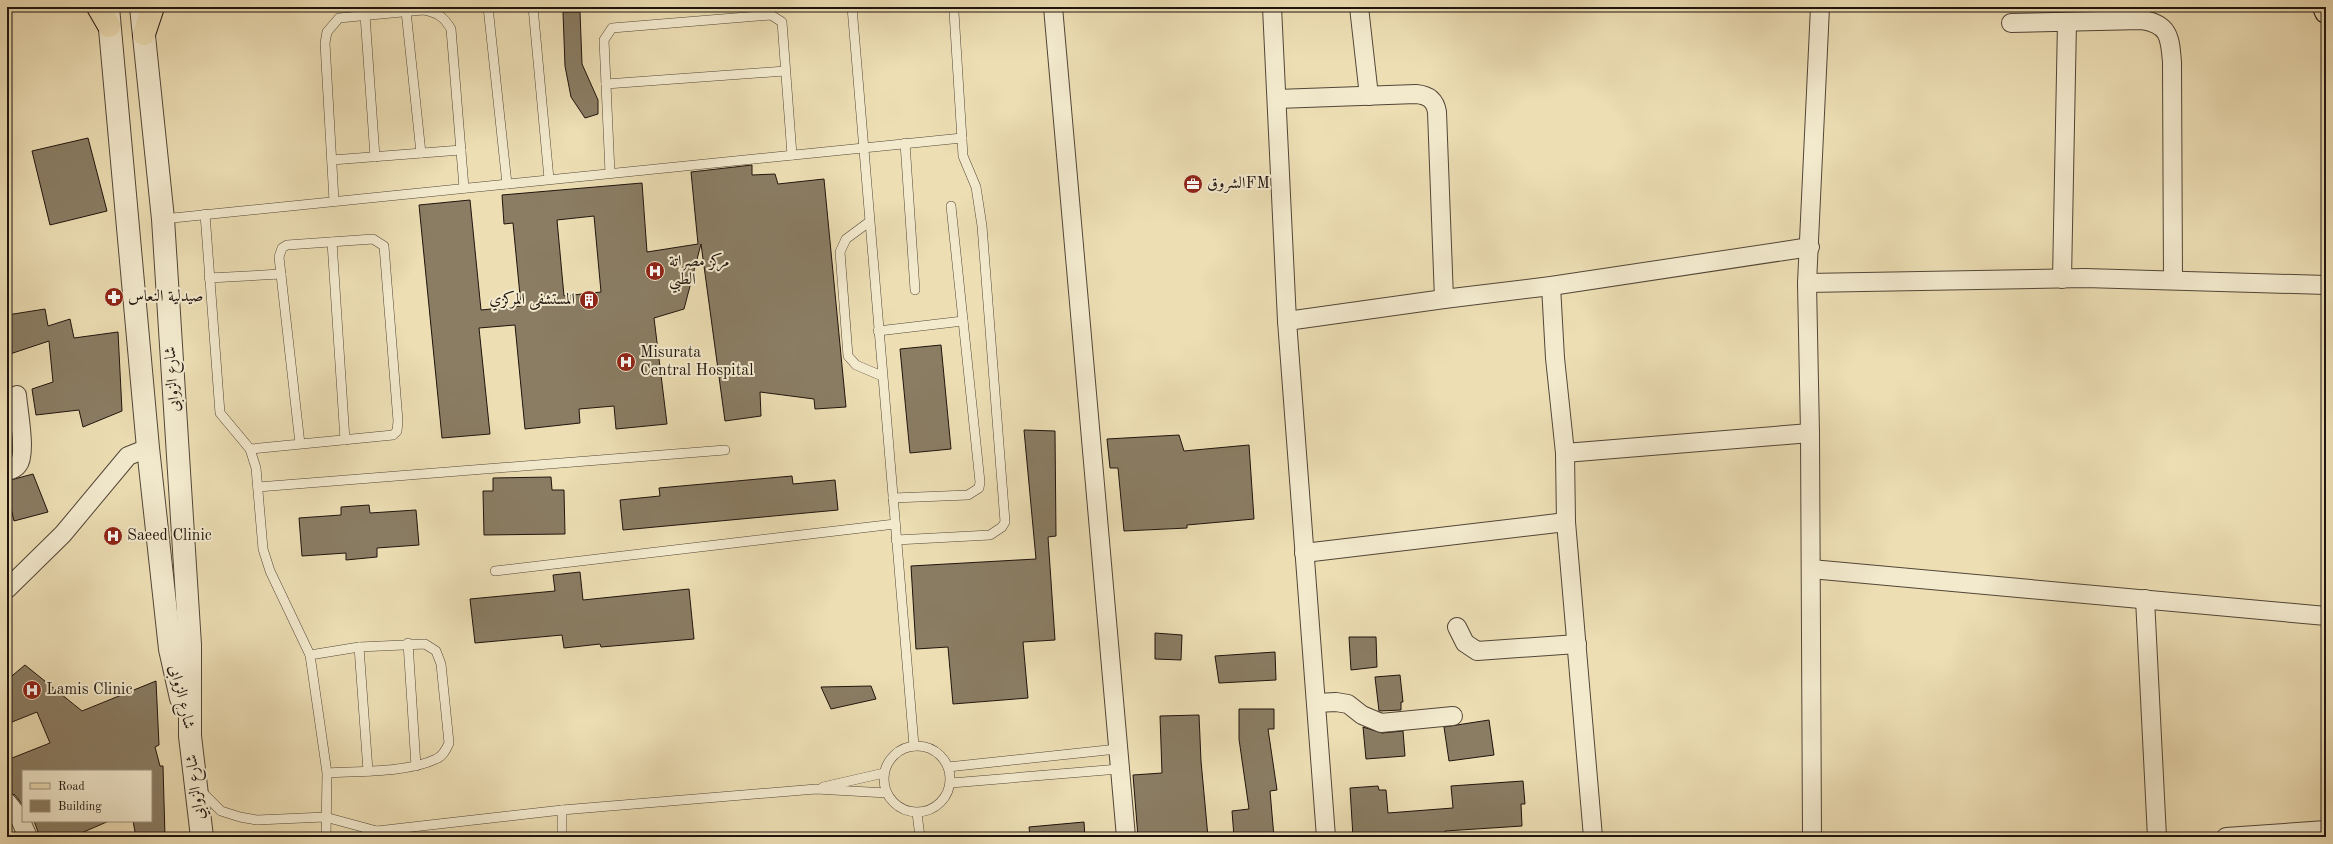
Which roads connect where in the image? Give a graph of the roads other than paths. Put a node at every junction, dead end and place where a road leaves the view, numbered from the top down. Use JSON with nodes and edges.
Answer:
{"nodes":[{"id":1,"x":98,"y":7,"type":"edge"},
{"id":2,"x":141,"y":7,"type":"edge"},
{"id":3,"x":153,"y":7,"type":"edge"},
{"id":4,"x":488,"y":7,"type":"edge"},
{"id":5,"x":533,"y":7,"type":"edge"},
{"id":6,"x":852,"y":7,"type":"edge"},
{"id":7,"x":1053,"y":7,"type":"edge"},
{"id":8,"x":1272,"y":7,"type":"edge"},
{"id":9,"x":1359,"y":7,"type":"edge"},
{"id":10,"x":1820,"y":7,"type":"edge"},
{"id":11,"x":2324,"y":7,"type":"edge"},
{"id":12,"x":406,"y":11,"type":"junction"},
{"id":13,"x":954,"y":12,"type":"dead end"},
{"id":14,"x":2326,"y":12,"type":"edge"},
{"id":15,"x":365,"y":15,"type":"junction"},
{"id":16,"x":109,"y":17,"type":"edge"},
{"id":17,"x":2067,"y":22,"type":"junction"},
{"id":18,"x":2011,"y":23,"type":"dead end"},
{"id":19,"x":144,"y":34,"type":"junction"},
{"id":20,"x":785,"y":71,"type":"junction"},
{"id":21,"x":606,"y":84,"type":"junction"},
{"id":22,"x":1369,"y":96,"type":"junction"},
{"id":23,"x":1277,"y":99,"type":"junction"},
{"id":24,"x":962,"y":138,"type":"junction"},
{"id":25,"x":905,"y":143,"type":"junction"},
{"id":26,"x":863,"y":147,"type":"junction"},
{"id":27,"x":461,"y":150,"type":"junction"},
{"id":28,"x":421,"y":153,"type":"junction"},
{"id":29,"x":792,"y":155,"type":"junction"},
{"id":30,"x":374,"y":157,"type":"junction"},
{"id":31,"x":332,"y":160,"type":"junction"},
{"id":32,"x":610,"y":173,"type":"junction"},
{"id":33,"x":550,"y":179,"type":"junction"},
{"id":34,"x":507,"y":184,"type":"junction"},
{"id":35,"x":464,"y":188,"type":"junction"},
{"id":36,"x":334,"y":201,"type":"junction"},
{"id":37,"x":951,"y":206,"type":"dead end"},
{"id":38,"x":205,"y":214,"type":"junction"},
{"id":39,"x":128,"y":219,"type":"junction"},
{"id":40,"x":163,"y":219,"type":"junction"},
{"id":41,"x":869,"y":222,"type":"junction"},
{"id":42,"x":332,"y":242,"type":"junction"},
{"id":43,"x":1810,"y":247,"type":"junction"},
{"id":44,"x":281,"y":274,"type":"junction"},
{"id":45,"x":209,"y":278,"type":"junction"},
{"id":46,"x":2062,"y":279,"type":"junction"},
{"id":47,"x":2173,"y":280,"type":"junction"},
{"id":48,"x":1807,"y":283,"type":"junction"},
{"id":49,"x":2326,"y":284,"type":"edge"},
{"id":50,"x":1551,"y":286,"type":"junction"},
{"id":51,"x":915,"y":290,"type":"dead end"},
{"id":52,"x":1444,"y":298,"type":"junction"},
{"id":53,"x":963,"y":321,"type":"junction"},
{"id":54,"x":1288,"y":321,"type":"junction"},
{"id":55,"x":878,"y":331,"type":"junction"},
{"id":56,"x":882,"y":376,"type":"junction"},
{"id":57,"x":17,"y":395,"type":"dead end"},
{"id":58,"x":1810,"y":433,"type":"junction"},
{"id":59,"x":345,"y":440,"type":"junction"},
{"id":60,"x":300,"y":444,"type":"junction"},
{"id":61,"x":148,"y":448,"type":"junction"},
{"id":62,"x":250,"y":449,"type":"junction"},
{"id":63,"x":725,"y":450,"type":"dead end"},
{"id":64,"x":1565,"y":453,"type":"junction"},
{"id":65,"x":7,"y":471,"type":"edge"},
{"id":66,"x":258,"y":487,"type":"junction"},
{"id":67,"x":893,"y":498,"type":"junction"},
{"id":68,"x":1566,"y":522,"type":"junction"},
{"id":69,"x":895,"y":524,"type":"junction"},
{"id":70,"x":896,"y":540,"type":"junction"},
{"id":71,"x":1304,"y":553,"type":"junction"},
{"id":72,"x":1811,"y":569,"type":"junction"},
{"id":73,"x":496,"y":571,"type":"dead end"},
{"id":74,"x":7,"y":589,"type":"edge"},
{"id":75,"x":2145,"y":599,"type":"junction"},
{"id":76,"x":2326,"y":616,"type":"edge"},
{"id":77,"x":1457,"y":627,"type":"dead end"},
{"id":78,"x":408,"y":643,"type":"junction"},
{"id":79,"x":1577,"y":644,"type":"junction"},
{"id":80,"x":359,"y":647,"type":"junction"},
{"id":81,"x":310,"y":655,"type":"junction"},
{"id":82,"x":1316,"y":703,"type":"junction"},
{"id":83,"x":1453,"y":716,"type":"dead end"},
{"id":84,"x":190,"y":736,"type":"junction"},
{"id":85,"x":914,"y":746,"type":"junction"},
{"id":86,"x":1117,"y":749,"type":"junction"},
{"id":87,"x":416,"y":766,"type":"junction"},
{"id":88,"x":948,"y":767,"type":"junction"},
{"id":89,"x":1119,"y":769,"type":"junction"},
{"id":90,"x":368,"y":771,"type":"junction"},
{"id":91,"x":884,"y":773,"type":"junction"},
{"id":92,"x":327,"y":774,"type":"junction"},
{"id":93,"x":951,"y":783,"type":"junction"},
{"id":94,"x":195,"y":787,"type":"junction"},
{"id":95,"x":816,"y":790,"type":"junction"},
{"id":96,"x":887,"y":793,"type":"junction"},
{"id":97,"x":7,"y":802,"type":"edge"},
{"id":98,"x":562,"y":810,"type":"junction"},
{"id":99,"x":917,"y":813,"type":"junction"},
{"id":100,"x":325,"y":817,"type":"junction"},
{"id":101,"x":2326,"y":830,"type":"edge"},
{"id":102,"x":377,"y":831,"type":"junction"},
{"id":103,"x":28,"y":837,"type":"edge"},
{"id":104,"x":202,"y":837,"type":"edge"},
{"id":105,"x":326,"y":837,"type":"edge"},
{"id":106,"x":360,"y":837,"type":"edge"},
{"id":107,"x":562,"y":837,"type":"edge"},
{"id":108,"x":920,"y":837,"type":"edge"},
{"id":109,"x":1126,"y":837,"type":"edge"},
{"id":110,"x":1326,"y":837,"type":"edge"},
{"id":111,"x":1593,"y":837,"type":"edge"},
{"id":112,"x":1812,"y":837,"type":"edge"},
{"id":113,"x":2158,"y":837,"type":"edge"},
{"id":114,"x":2226,"y":837,"type":"edge"}],
"edges":[{"from":1,"to":16,"type":"main road"},
{"from":2,"to":19,"type":"street","name":"شارع الزوابى"},
{"from":3,"to":19,"type":"main road"},
{"from":4,"to":34,"type":"lane"},
{"from":5,"to":33,"type":"lane"},
{"from":6,"to":26,"type":"lane"},
{"from":7,"to":86,"type":"street"},
{"from":8,"to":23,"type":"street"},
{"from":9,"to":22,"type":"street"},
{"from":10,"to":43,"type":"street"},
{"from":11,"to":14,"type":"main road"},
{"from":12,"to":15,"type":"lane"},
{"from":12,"to":27,"type":"lane"},
{"from":12,"to":28,"type":"lane"},
{"from":13,"to":24,"type":"lane"},
{"from":15,"to":30,"type":"lane"},
{"from":15,"to":31,"type":"lane"},
{"from":16,"to":39,"type":"street","name":"شارع الزوابى"},
{"from":17,"to":18,"type":"street"},
{"from":17,"to":46,"type":"street"},
{"from":17,"to":47,"type":"street"},
{"from":19,"to":40,"type":"street","name":"شارع الزوابى"},
{"from":20,"to":21,"type":"lane"},
{"from":20,"to":21,"type":"lane"},
{"from":20,"to":29,"type":"lane"},
{"from":21,"to":32,"type":"lane"},
{"from":22,"to":23,"type":"street"},
{"from":22,"to":52,"type":"street"},
{"from":23,"to":54,"type":"street"},
{"from":24,"to":25,"type":"lane"},
{"from":24,"to":70,"type":"lane"},
{"from":25,"to":26,"type":"lane"},
{"from":25,"to":51,"type":"lane"},
{"from":26,"to":29,"type":"lane"},
{"from":26,"to":41,"type":"lane"},
{"from":27,"to":28,"type":"lane"},
{"from":27,"to":35,"type":"lane"},
{"from":28,"to":30,"type":"lane"},
{"from":29,"to":32,"type":"lane"},
{"from":30,"to":31,"type":"lane"},
{"from":31,"to":36,"type":"lane"},
{"from":32,"to":33,"type":"lane"},
{"from":33,"to":34,"type":"lane"},
{"from":34,"to":35,"type":"lane"},
{"from":35,"to":36,"type":"lane"},
{"from":36,"to":38,"type":"lane"},
{"from":37,"to":53,"type":"lane"},
{"from":38,"to":40,"type":"lane"},
{"from":38,"to":45,"type":"lane"},
{"from":39,"to":40,"type":"street"},
{"from":39,"to":61,"type":"street","name":"شارع الزوابى"},
{"from":40,"to":84,"type":"street","name":"شارع الزوابى"},
{"from":41,"to":55,"type":"lane"},
{"from":41,"to":56,"type":"lane"},
{"from":42,"to":44,"type":"lane"},
{"from":42,"to":59,"type":"lane"},
{"from":42,"to":59,"type":"lane"},
{"from":43,"to":48,"type":"street"},
{"from":43,"to":50,"type":"street"},
{"from":44,"to":45,"type":"lane"},
{"from":44,"to":60,"type":"lane"},
{"from":45,"to":62,"type":"lane"},
{"from":46,"to":47,"type":"street"},
{"from":46,"to":48,"type":"street"},
{"from":47,"to":49,"type":"street"},
{"from":48,"to":58,"type":"street"},
{"from":50,"to":52,"type":"street"},
{"from":50,"to":64,"type":"street"},
{"from":52,"to":54,"type":"street"},
{"from":53,"to":55,"type":"lane"},
{"from":53,"to":67,"type":"lane"},
{"from":54,"to":71,"type":"street"},
{"from":55,"to":56,"type":"lane"},
{"from":56,"to":67,"type":"lane"},
{"from":57,"to":65,"type":"street"},
{"from":58,"to":64,"type":"street"},
{"from":58,"to":72,"type":"street"},
{"from":59,"to":60,"type":"lane"},
{"from":60,"to":62,"type":"lane"},
{"from":61,"to":74,"type":"street"},
{"from":61,"to":84,"type":"street","name":"شارع الزوابى"},
{"from":62,"to":66,"type":"lane"},
{"from":63,"to":66,"type":"lane"},
{"from":64,"to":68,"type":"street"},
{"from":66,"to":81,"type":"lane"},
{"from":67,"to":69,"type":"lane"},
{"from":68,"to":71,"type":"street"},
{"from":68,"to":79,"type":"street"},
{"from":69,"to":70,"type":"lane"},
{"from":69,"to":73,"type":"lane"},
{"from":70,"to":85,"type":"lane"},
{"from":71,"to":82,"type":"street"},
{"from":72,"to":75,"type":"street"},
{"from":72,"to":112,"type":"street"},
{"from":75,"to":76,"type":"street"},
{"from":75,"to":113,"type":"street"},
{"from":77,"to":79,"type":"street"},
{"from":78,"to":80,"type":"lane"},
{"from":78,"to":87,"type":"lane"},
{"from":78,"to":87,"type":"lane"},
{"from":79,"to":111,"type":"street"},
{"from":80,"to":81,"type":"lane"},
{"from":80,"to":90,"type":"lane"},
{"from":81,"to":92,"type":"lane"},
{"from":82,"to":83,"type":"street"},
{"from":82,"to":110,"type":"street"},
{"from":84,"to":94,"type":"street","name":"شارع الزوابي"},
{"from":85,"to":88,"type":"lane"},
{"from":85,"to":91,"type":"lane"},
{"from":86,"to":88,"type":"lane"},
{"from":86,"to":89,"type":"street"},
{"from":87,"to":90,"type":"lane"},
{"from":88,"to":93,"type":"lane"},
{"from":89,"to":93,"type":"lane"},
{"from":89,"to":109,"type":"street"},
{"from":90,"to":92,"type":"lane"},
{"from":91,"to":95,"type":"lane"},
{"from":91,"to":96,"type":"lane"},
{"from":92,"to":100,"type":"lane"},
{"from":93,"to":99,"type":"lane"},
{"from":94,"to":100,"type":"lane"},
{"from":94,"to":104,"type":"street","name":"شارع الزوابي"},
{"from":95,"to":96,"type":"lane"},
{"from":95,"to":98,"type":"lane"},
{"from":96,"to":99,"type":"lane"},
{"from":97,"to":103,"type":"street"},
{"from":98,"to":102,"type":"lane"},
{"from":98,"to":107,"type":"lane"},
{"from":99,"to":108,"type":"lane"},
{"from":100,"to":102,"type":"lane"},
{"from":100,"to":105,"type":"lane"},
{"from":101,"to":114,"type":"street"},
{"from":102,"to":106,"type":"lane"}]}
